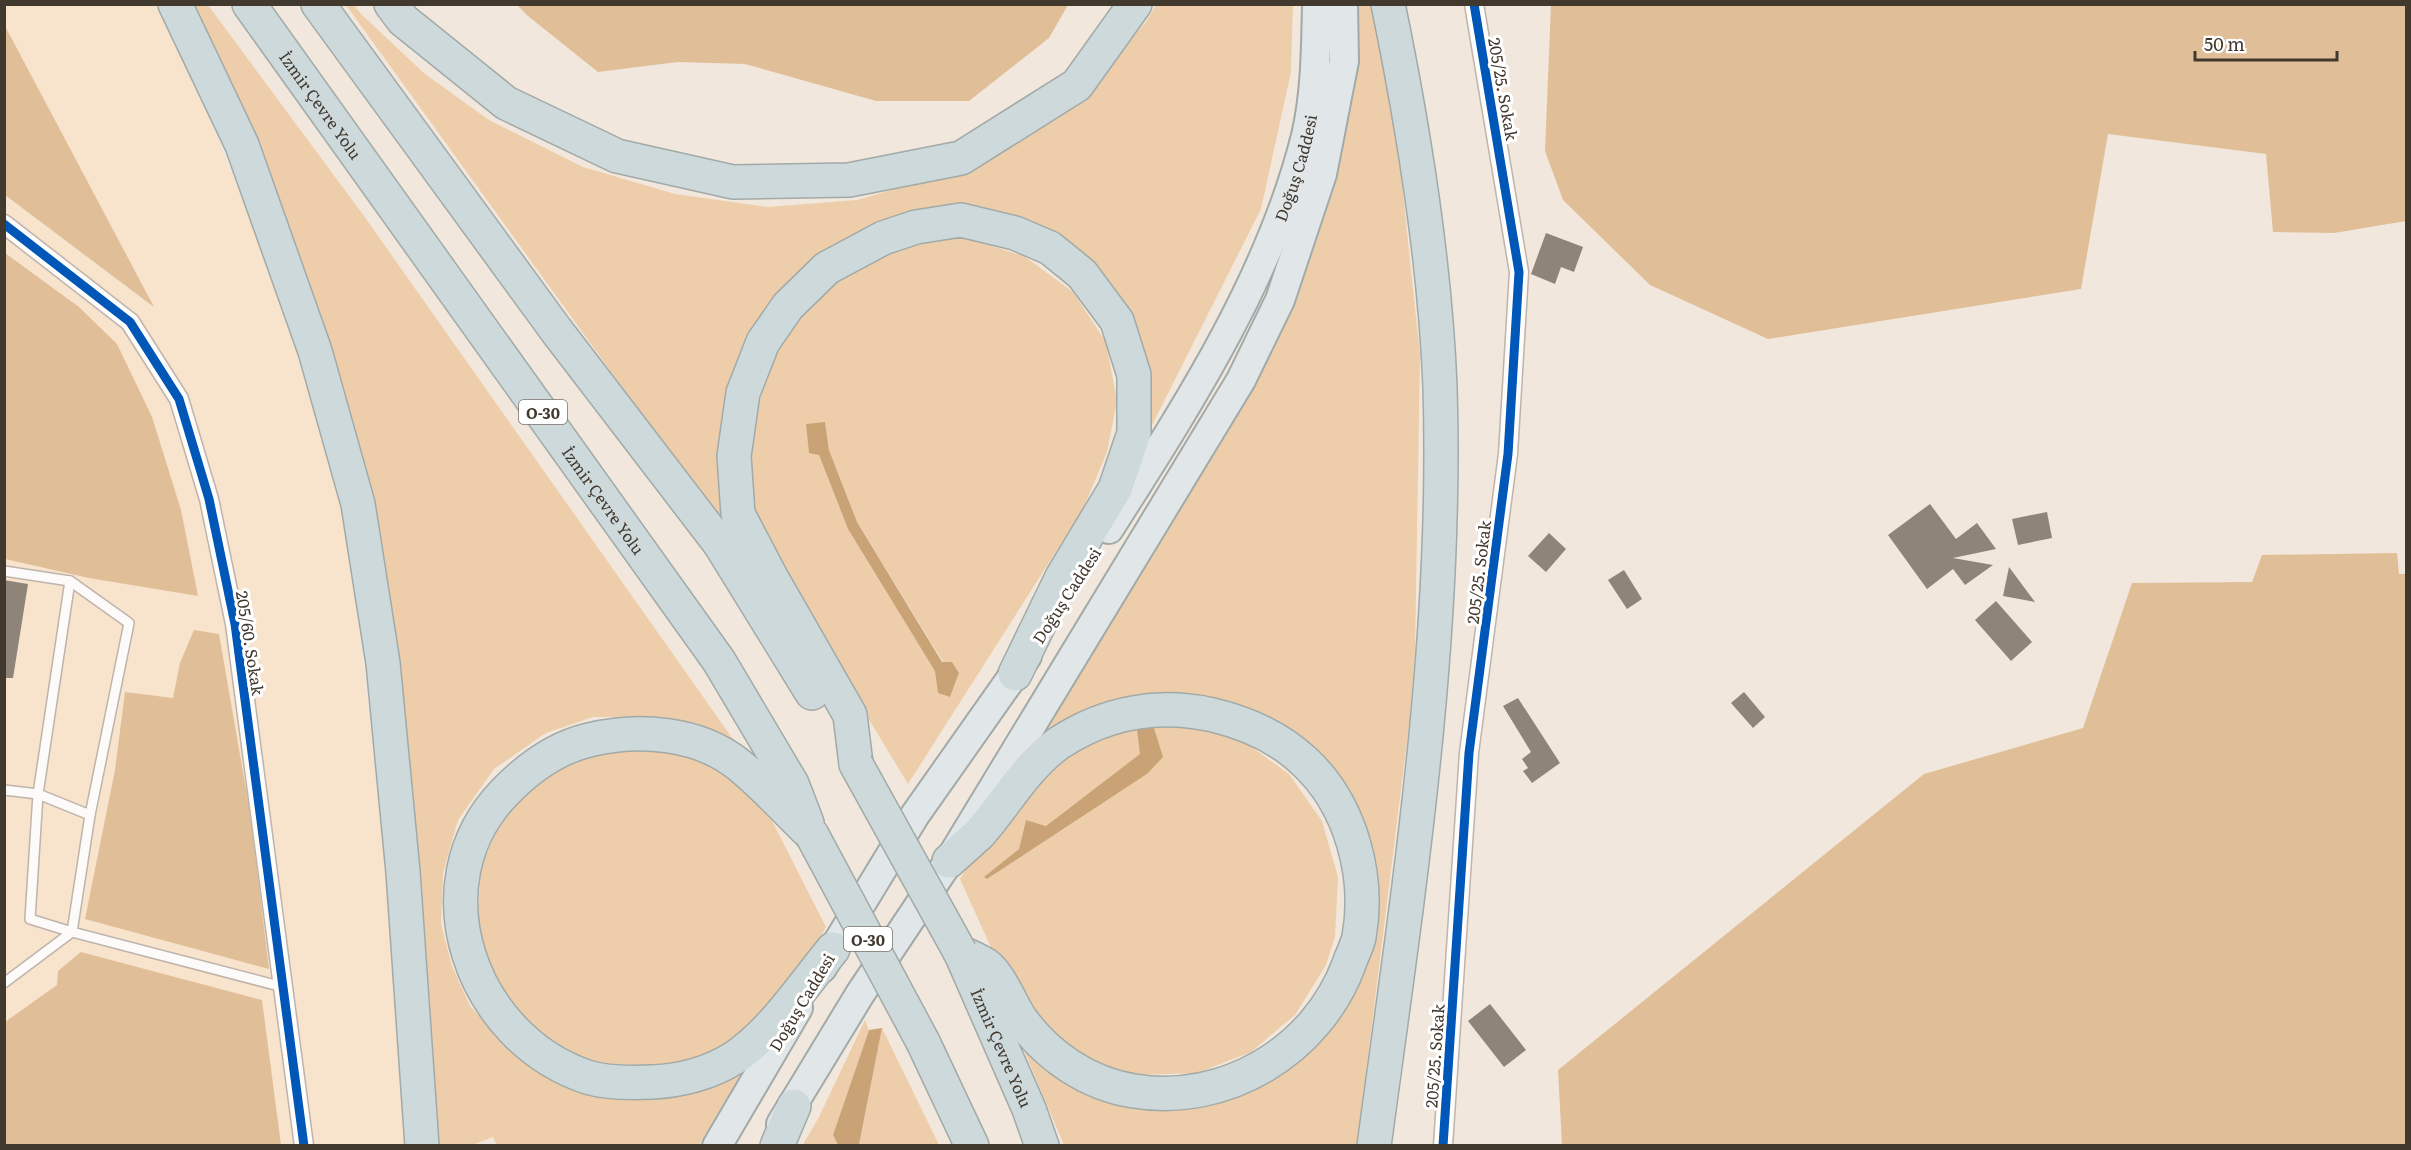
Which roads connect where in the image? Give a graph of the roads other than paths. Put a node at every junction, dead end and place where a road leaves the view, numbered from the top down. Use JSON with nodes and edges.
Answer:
{"nodes":[{"id":1,"x":175,"y":4,"type":"edge"},
{"id":2,"x":249,"y":4,"type":"edge"},
{"id":3,"x":318,"y":4,"type":"edge"},
{"id":4,"x":391,"y":4,"type":"edge"},
{"id":5,"x":1135,"y":4,"type":"edge"},
{"id":6,"x":1317,"y":4,"type":"edge"},
{"id":7,"x":1343,"y":4,"type":"edge"},
{"id":8,"x":1388,"y":4,"type":"edge"},
{"id":9,"x":1474,"y":4,"type":"edge"},
{"id":10,"x":4,"y":224,"type":"edge"},
{"id":11,"x":4,"y":571,"type":"edge"},
{"id":12,"x":70,"y":581,"type":"junction"},
{"id":13,"x":1015,"y":674,"type":"junction"},
{"id":14,"x":856,"y":764,"type":"junction"},
{"id":15,"x":4,"y":790,"type":"edge"},
{"id":16,"x":38,"y":794,"type":"junction"},
{"id":17,"x":90,"y":815,"type":"junction"},
{"id":18,"x":812,"y":836,"type":"junction"},
{"id":19,"x":949,"y":861,"type":"junction"},
{"id":20,"x":72,"y":932,"type":"junction"},
{"id":21,"x":833,"y":949,"type":"junction"},
{"id":22,"x":960,"y":952,"type":"junction"},
{"id":23,"x":4,"y":983,"type":"edge"},
{"id":24,"x":283,"y":987,"type":"junction"},
{"id":25,"x":924,"y":1042,"type":"junction"},
{"id":26,"x":794,"y":1106,"type":"junction"},
{"id":27,"x":304,"y":1146,"type":"edge"},
{"id":28,"x":422,"y":1146,"type":"edge"},
{"id":29,"x":717,"y":1146,"type":"edge"},
{"id":30,"x":766,"y":1146,"type":"edge"},
{"id":31,"x":777,"y":1146,"type":"edge"},
{"id":32,"x":957,"y":1146,"type":"edge"},
{"id":33,"x":972,"y":1146,"type":"edge"},
{"id":34,"x":1042,"y":1146,"type":"edge"},
{"id":35,"x":1374,"y":1146,"type":"edge"},
{"id":36,"x":1443,"y":1146,"type":"edge"}],
"edges":[{"from":1,"to":28,"type":"highway"},
{"from":2,"to":18,"type":"highway","name":"İzmir Çevre Yolu","number":"O-30"},
{"from":3,"to":14,"type":"highway"},
{"from":4,"to":5,"type":"highway"},
{"from":6,"to":13,"type":"main road","name":"Doğuş Caddesi"},
{"from":7,"to":19,"type":"main road","name":"Doğuş Caddesi"},
{"from":8,"to":35,"type":"highway"},
{"from":9,"to":36,"type":"street","name":"205/25. Sokak"},
{"from":10,"to":24,"type":"street","name":"205/60. Sokak"},
{"from":11,"to":12,"type":"lane"},
{"from":12,"to":16,"type":"lane"},
{"from":12,"to":17,"type":"lane"},
{"from":13,"to":14,"type":"highway"},
{"from":13,"to":21,"type":"main road","name":"Doğuş Caddesi"},
{"from":14,"to":22,"type":"highway","name":"İzmir Çevre Yolu","bridge":true},
{"from":15,"to":16,"type":"lane"},
{"from":16,"to":17,"type":"lane"},
{"from":16,"to":20,"type":"lane"},
{"from":17,"to":20,"type":"lane"},
{"from":18,"to":21,"type":"highway"},
{"from":18,"to":25,"type":"highway","number":"O-30","bridge":true},
{"from":19,"to":22,"type":"highway"},
{"from":19,"to":26,"type":"main road","name":"Doğuş Caddesi"},
{"from":20,"to":23,"type":"lane"},
{"from":20,"to":24,"type":"lane"},
{"from":21,"to":29,"type":"main road","name":"Doğuş Caddesi"},
{"from":22,"to":34,"type":"highway","name":"İzmir Çevre Yolu"},
{"from":24,"to":27,"type":"street","name":"205/60. Sokak"},
{"from":25,"to":32,"type":"highway"},
{"from":25,"to":33,"type":"highway","number":"O-30"},
{"from":26,"to":30,"type":"main road","name":"Doğuş Caddesi"},
{"from":26,"to":31,"type":"highway"}]}
